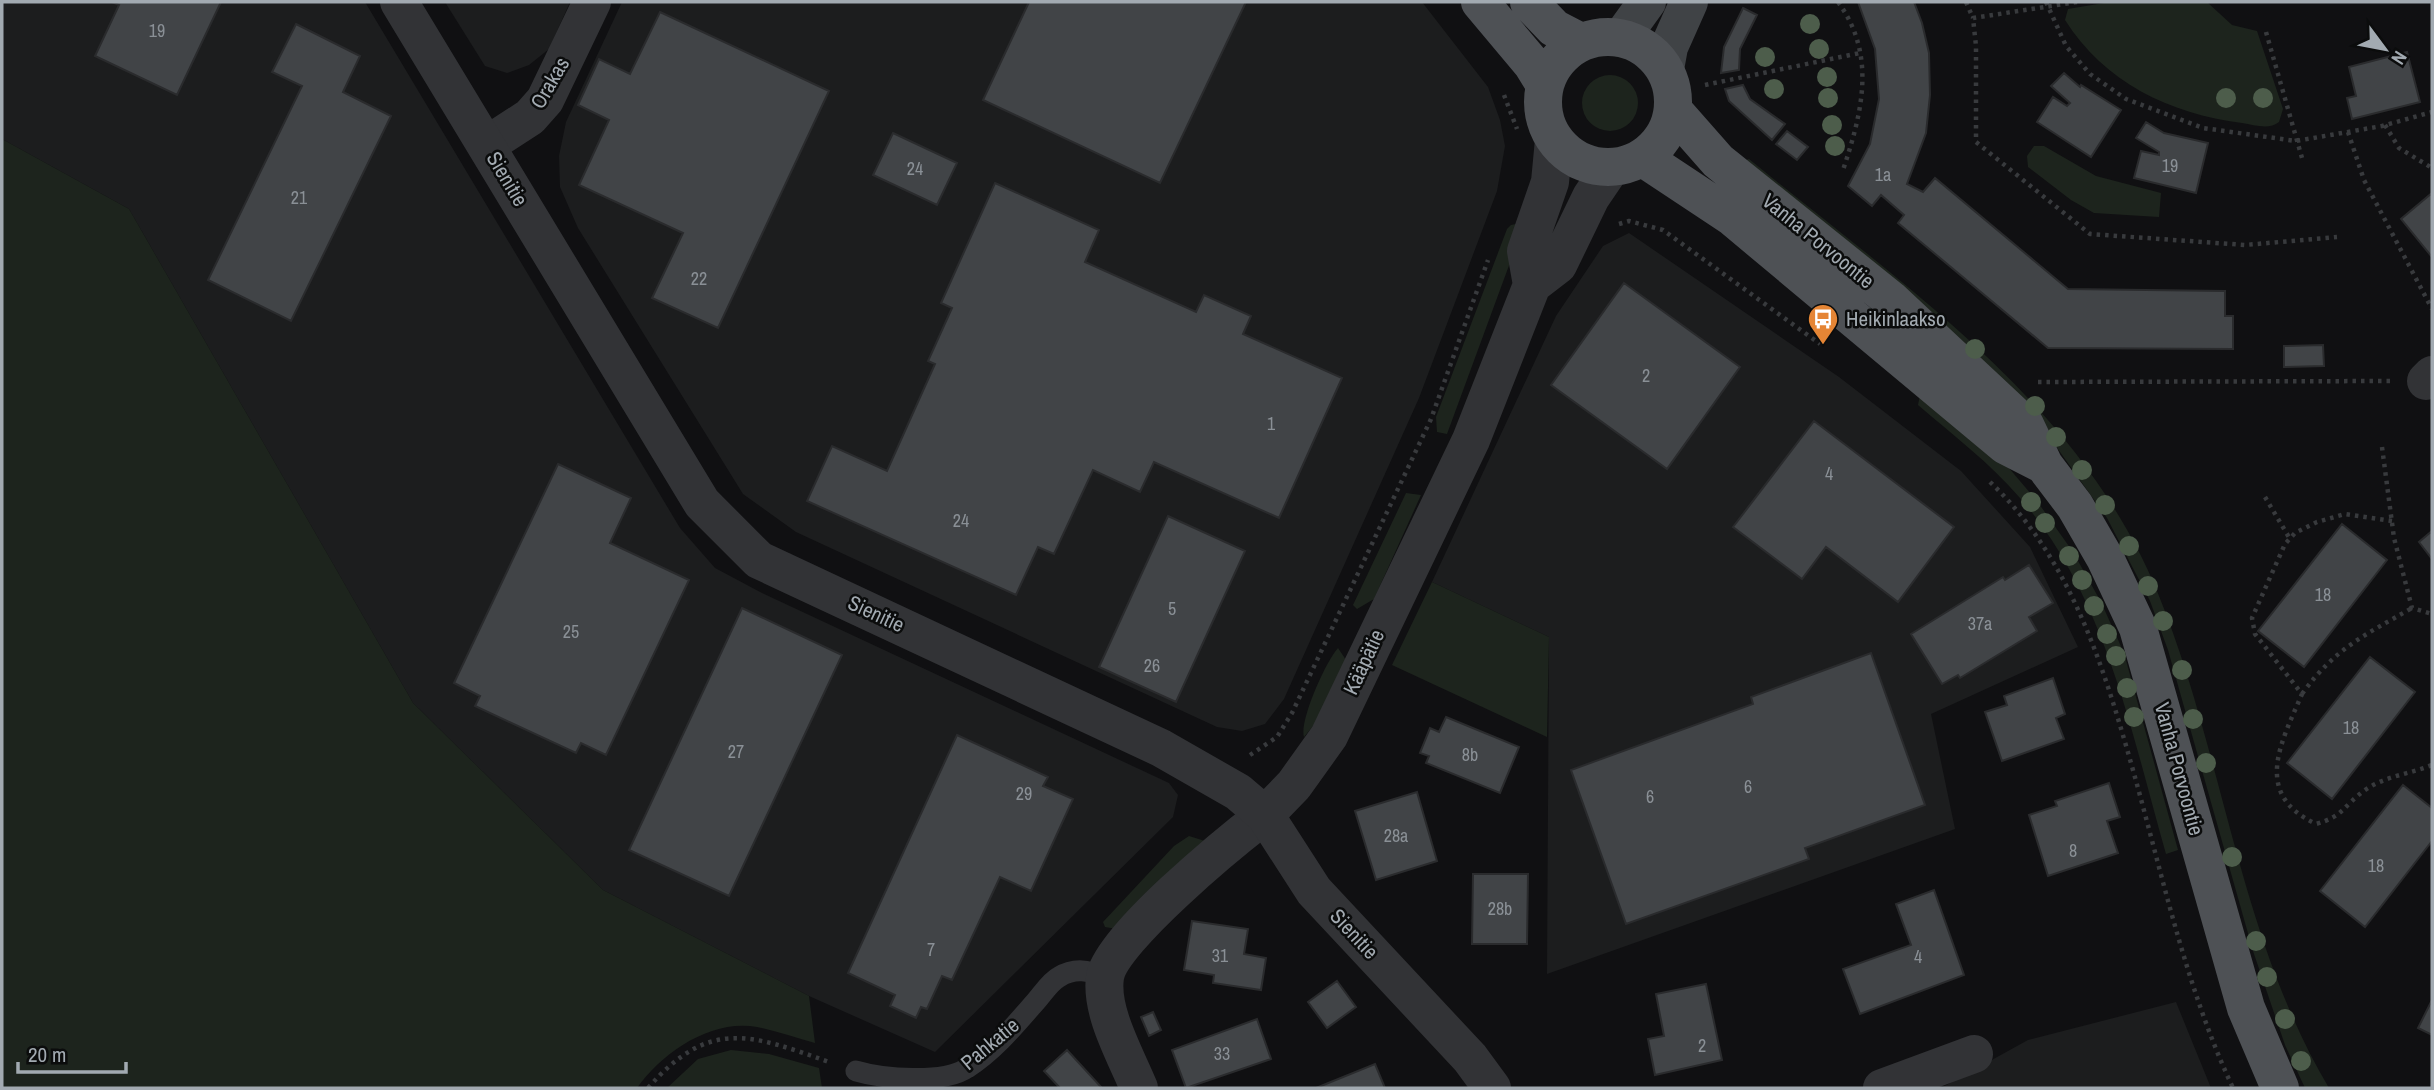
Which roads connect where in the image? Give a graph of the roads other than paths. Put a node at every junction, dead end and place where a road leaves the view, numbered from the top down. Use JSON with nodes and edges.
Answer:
{"nodes":[{"id":1,"x":399,"y":2,"type":"edge"},
{"id":2,"x":592,"y":2,"type":"edge"},
{"id":3,"x":1480,"y":2,"type":"edge"},
{"id":4,"x":1529,"y":2,"type":"edge"},
{"id":5,"x":1647,"y":2,"type":"edge"},
{"id":6,"x":1689,"y":2,"type":"edge"},
{"id":7,"x":1621,"y":38,"type":"junction"},
{"id":8,"x":1581,"y":42,"type":"junction"},
{"id":9,"x":1665,"y":69,"type":"junction"},
{"id":10,"x":1545,"y":85,"type":"junction"},
{"id":11,"x":1674,"y":111,"type":"junction"},
{"id":12,"x":1537,"y":139,"type":"junction"},
{"id":13,"x":487,"y":145,"type":"junction"},
{"id":14,"x":1626,"y":164,"type":"junction"},
{"id":15,"x":1532,"y":285,"type":"junction"},
{"id":16,"x":2044,"y":465,"type":"junction"},
{"id":17,"x":1265,"y":815,"type":"junction"},
{"id":18,"x":1105,"y":976,"type":"junction"},
{"id":19,"x":1974,"y":1054,"type":"dead end"},
{"id":20,"x":856,"y":1072,"type":"road end"},
{"id":21,"x":1139,"y":1088,"type":"edge"},
{"id":22,"x":1492,"y":1088,"type":"edge"},
{"id":23,"x":1882,"y":1088,"type":"edge"},
{"id":24,"x":2280,"y":1088,"type":"edge"}],
"edges":[{"from":1,"to":13,"type":"street","name":"Sienitie"},
{"from":2,"to":13,"type":"street","name":"Orakas"},
{"from":3,"to":10,"type":"main road"},
{"from":4,"to":8,"type":"main road"},
{"from":5,"to":7,"type":"main road"},
{"from":6,"to":9,"type":"main road"},
{"from":7,"to":8,"type":"main road"},
{"from":7,"to":9,"type":"main road"},
{"from":8,"to":10,"type":"main road"},
{"from":9,"to":11,"type":"main road"},
{"from":10,"to":12,"type":"main road"},
{"from":11,"to":14,"type":"main road"},
{"from":11,"to":16,"type":"main road","name":"Vanha Porvoontie"},
{"from":12,"to":14,"type":"main road"},
{"from":12,"to":15,"type":"street"},
{"from":13,"to":17,"type":"street","name":"Sienitie"},
{"from":14,"to":15,"type":"street","name":"Kääpätie"},
{"from":14,"to":16,"type":"main road","name":"Vanha Porvoontie"},
{"from":15,"to":17,"type":"street","name":"Kääpätie"},
{"from":16,"to":24,"type":"main road","name":"Vanha Porvoontie"},
{"from":17,"to":18,"type":"street","name":"Kääpätie"},
{"from":17,"to":22,"type":"street","name":"Sienitie"},
{"from":18,"to":20,"type":"lane","name":"Pahkatie"},
{"from":18,"to":21,"type":"street"},
{"from":19,"to":23,"type":"street"}]}
